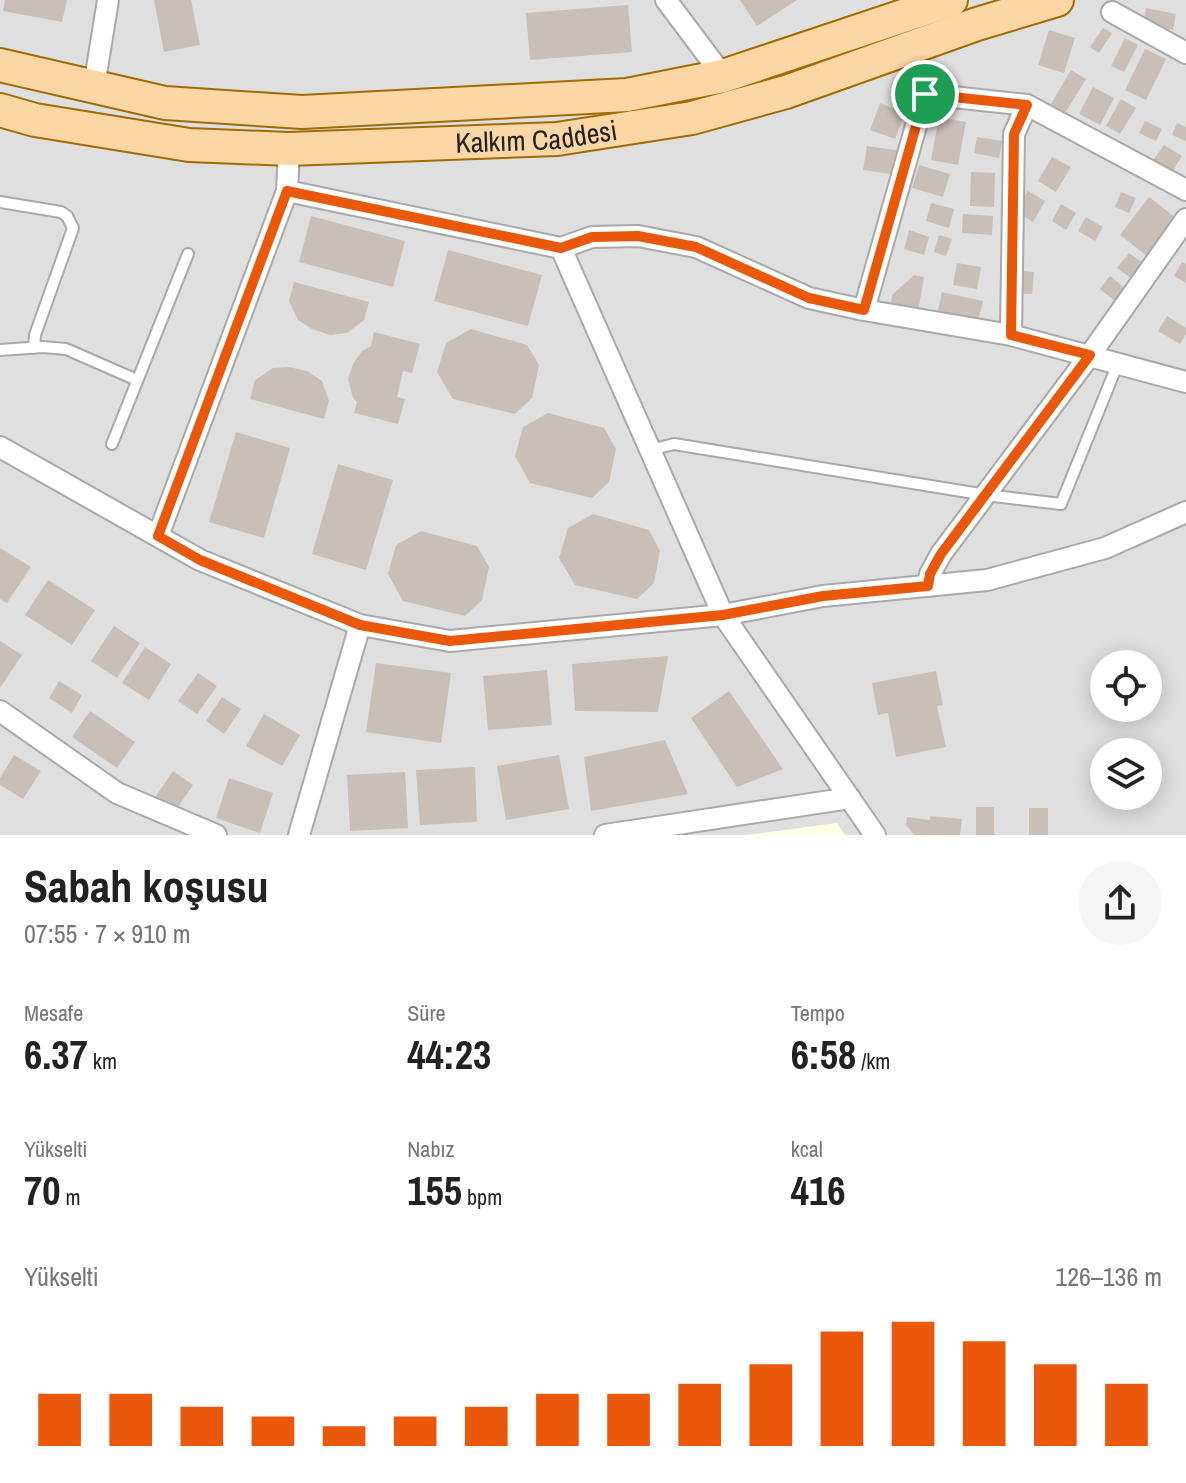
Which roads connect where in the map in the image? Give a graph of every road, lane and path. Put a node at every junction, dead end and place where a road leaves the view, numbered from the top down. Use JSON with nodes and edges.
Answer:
{"nodes":[{"id":1,"x":108,"y":0,"type":"edge"},
{"id":2,"x":666,"y":0,"type":"edge"},
{"id":3,"x":951,"y":0,"type":"edge"},
{"id":4,"x":1057,"y":0,"type":"edge"},
{"id":5,"x":1112,"y":12,"type":"dead end"},
{"id":6,"x":1186,"y":53,"type":"edge"},
{"id":7,"x":0,"y":65,"type":"edge"},
{"id":8,"x":723,"y":76,"type":"junction"},
{"id":9,"x":94,"y":87,"type":"junction"},
{"id":10,"x":1027,"y":105,"type":"junction"},
{"id":11,"x":0,"y":110,"type":"edge"},
{"id":12,"x":289,"y":149,"type":"junction"},
{"id":13,"x":1186,"y":190,"type":"edge"},
{"id":14,"x":287,"y":191,"type":"junction"},
{"id":15,"x":0,"y":202,"type":"edge"},
{"id":16,"x":1186,"y":219,"type":"edge"},
{"id":17,"x":561,"y":248,"type":"junction"},
{"id":18,"x":188,"y":254,"type":"dead end"},
{"id":19,"x":864,"y":310,"type":"junction"},
{"id":20,"x":1011,"y":335,"type":"junction"},
{"id":21,"x":34,"y":348,"type":"junction"},
{"id":22,"x":0,"y":350,"type":"edge"},
{"id":23,"x":1090,"y":355,"type":"junction"},
{"id":24,"x":1118,"y":363,"type":"junction"},
{"id":25,"x":137,"y":380,"type":"junction"},
{"id":26,"x":1186,"y":382,"type":"edge"},
{"id":27,"x":112,"y":444,"type":"dead end"},
{"id":28,"x":0,"y":447,"type":"edge"},
{"id":29,"x":650,"y":450,"type":"junction"},
{"id":30,"x":986,"y":495,"type":"junction"},
{"id":31,"x":1186,"y":512,"type":"edge"},
{"id":32,"x":158,"y":536,"type":"junction"},
{"id":33,"x":928,"y":586,"type":"junction"},
{"id":34,"x":723,"y":615,"type":"junction"},
{"id":35,"x":360,"y":625,"type":"junction"},
{"id":36,"x":0,"y":711,"type":"edge"},
{"id":37,"x":850,"y":798,"type":"junction"},
{"id":38,"x":216,"y":835,"type":"edge"},
{"id":39,"x":299,"y":835,"type":"edge"},
{"id":40,"x":605,"y":835,"type":"edge"},
{"id":41,"x":875,"y":835,"type":"edge"}],
"edges":[{"from":1,"to":9,"type":"street"},
{"from":2,"to":8,"type":"street"},
{"from":3,"to":8,"type":"main road","name":"Kalkım Caddesi"},
{"from":4,"to":12,"type":"main road","name":"Kalkım Caddesi"},
{"from":5,"to":6,"type":"street"},
{"from":7,"to":9,"type":"main road","name":"Kalkım Caddesi"},
{"from":8,"to":9,"type":"main road","name":"Kalkım Caddesi"},
{"from":10,"to":13,"type":"street"},
{"from":10,"to":19,"type":"street"},
{"from":10,"to":20,"type":"street"},
{"from":11,"to":12,"type":"main road","name":"Kalkım Caddesi"},
{"from":12,"to":14,"type":"street"},
{"from":14,"to":17,"type":"street"},
{"from":14,"to":32,"type":"street"},
{"from":15,"to":21,"type":"lane"},
{"from":16,"to":23,"type":"street"},
{"from":17,"to":19,"type":"street"},
{"from":17,"to":29,"type":"street"},
{"from":18,"to":25,"type":"lane"},
{"from":19,"to":20,"type":"street"},
{"from":20,"to":23,"type":"street"},
{"from":21,"to":22,"type":"lane"},
{"from":21,"to":25,"type":"lane"},
{"from":23,"to":24,"type":"street"},
{"from":23,"to":30,"type":"street"},
{"from":24,"to":26,"type":"street"},
{"from":24,"to":30,"type":"lane"},
{"from":25,"to":27,"type":"lane"},
{"from":28,"to":32,"type":"street"},
{"from":29,"to":30,"type":"lane"},
{"from":29,"to":34,"type":"street"},
{"from":30,"to":33,"type":"street"},
{"from":31,"to":33,"type":"street"},
{"from":32,"to":35,"type":"street"},
{"from":33,"to":34,"type":"street"},
{"from":34,"to":35,"type":"street"},
{"from":34,"to":37,"type":"street"},
{"from":35,"to":39,"type":"street"},
{"from":36,"to":38,"type":"street"},
{"from":37,"to":40,"type":"street"},
{"from":37,"to":41,"type":"street"}]}
